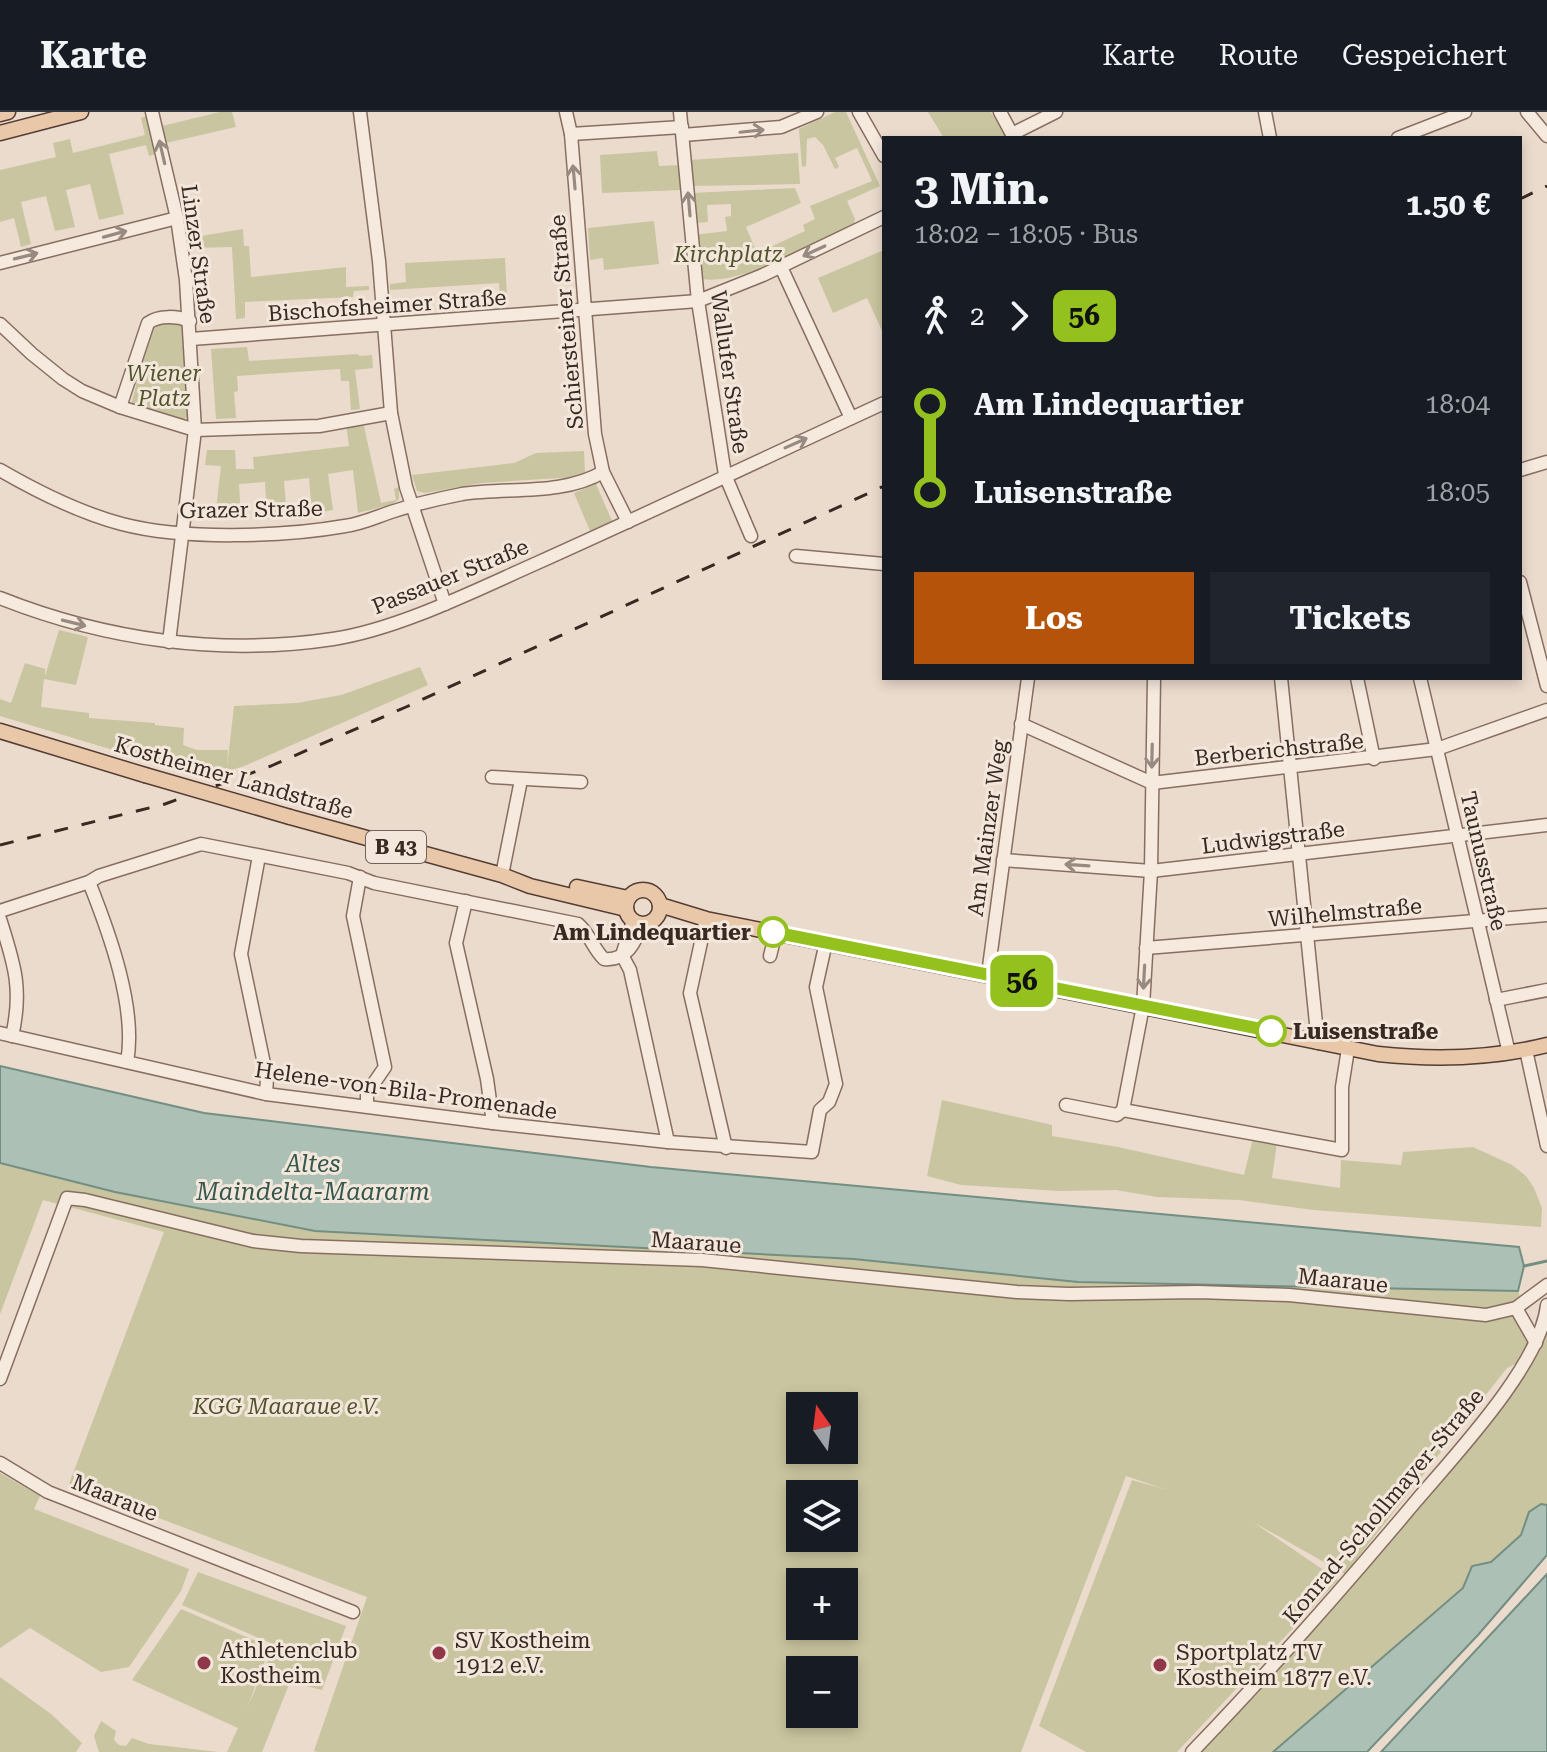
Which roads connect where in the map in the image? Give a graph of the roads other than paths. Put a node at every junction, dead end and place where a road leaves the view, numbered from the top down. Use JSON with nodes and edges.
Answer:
{"nodes":[{"id":1,"x":8,"y":112,"type":"edge"},
{"id":2,"x":81,"y":112,"type":"edge"},
{"id":3,"x":152,"y":112,"type":"edge"},
{"id":4,"x":360,"y":112,"type":"edge"},
{"id":5,"x":566,"y":112,"type":"edge"},
{"id":6,"x":680,"y":112,"type":"edge"},
{"id":7,"x":817,"y":112,"type":"edge"},
{"id":8,"x":859,"y":112,"type":"edge"},
{"id":9,"x":1000,"y":112,"type":"edge"},
{"id":10,"x":1056,"y":112,"type":"edge"},
{"id":11,"x":1265,"y":112,"type":"edge"},
{"id":12,"x":1465,"y":112,"type":"edge"},
{"id":13,"x":1527,"y":112,"type":"edge"},
{"id":14,"x":0,"y":114,"type":"edge"},
{"id":15,"x":682,"y":131,"type":"junction"},
{"id":16,"x":0,"y":133,"type":"edge"},
{"id":17,"x":571,"y":134,"type":"junction"},
{"id":18,"x":1013,"y":136,"type":"edge"},
{"id":19,"x":1270,"y":136,"type":"edge"},
{"id":20,"x":1403,"y":136,"type":"edge"},
{"id":21,"x":1547,"y":136,"type":"edge"},
{"id":22,"x":882,"y":152,"type":"edge"},
{"id":23,"x":177,"y":218,"type":"junction"},
{"id":24,"x":882,"y":218,"type":"edge"},
{"id":25,"x":0,"y":263,"type":"edge"},
{"id":26,"x":781,"y":267,"type":"junction"},
{"id":27,"x":698,"y":301,"type":"junction"},
{"id":28,"x":585,"y":311,"type":"junction"},
{"id":29,"x":190,"y":321,"type":"junction"},
{"id":30,"x":0,"y":324,"type":"edge"},
{"id":31,"x":383,"y":325,"type":"junction"},
{"id":32,"x":191,"y":339,"type":"junction"},
{"id":33,"x":882,"y":404,"type":"edge"},
{"id":34,"x":120,"y":407,"type":"junction"},
{"id":35,"x":391,"y":413,"type":"junction"},
{"id":36,"x":851,"y":418,"type":"junction"},
{"id":37,"x":195,"y":430,"type":"junction"},
{"id":38,"x":1547,"y":462,"type":"edge"},
{"id":39,"x":1522,"y":469,"type":"edge"},
{"id":40,"x":0,"y":470,"type":"edge"},
{"id":41,"x":603,"y":472,"type":"junction"},
{"id":42,"x":725,"y":475,"type":"junction"},
{"id":43,"x":411,"y":505,"type":"junction"},
{"id":44,"x":628,"y":522,"type":"junction"},
{"id":45,"x":183,"y":533,"type":"junction"},
{"id":46,"x":751,"y":536,"type":"dead end"},
{"id":47,"x":796,"y":556,"type":"dead end"},
{"id":48,"x":882,"y":564,"type":"edge"},
{"id":49,"x":1522,"y":593,"type":"edge"},
{"id":50,"x":0,"y":598,"type":"edge"},
{"id":51,"x":445,"y":604,"type":"junction"},
{"id":52,"x":169,"y":642,"type":"junction"},
{"id":53,"x":1541,"y":645,"type":"edge"},
{"id":54,"x":1154,"y":680,"type":"edge"},
{"id":55,"x":1281,"y":680,"type":"edge"},
{"id":56,"x":1357,"y":680,"type":"edge"},
{"id":57,"x":1420,"y":680,"type":"edge"},
{"id":58,"x":1024,"y":681,"type":"edge"},
{"id":59,"x":1547,"y":686,"type":"edge"},
{"id":60,"x":1547,"y":710,"type":"edge"},
{"id":61,"x":1021,"y":724,"type":"junction"},
{"id":62,"x":0,"y":731,"type":"edge"},
{"id":63,"x":1437,"y":749,"type":"junction"},
{"id":64,"x":1373,"y":756,"type":"junction"},
{"id":65,"x":1290,"y":769,"type":"junction"},
{"id":66,"x":492,"y":777,"type":"dead end"},
{"id":67,"x":521,"y":780,"type":"junction"},
{"id":68,"x":581,"y":782,"type":"dead end"},
{"id":69,"x":1152,"y":783,"type":"junction"},
{"id":70,"x":1547,"y":825,"type":"edge"},
{"id":71,"x":1458,"y":835,"type":"junction"},
{"id":72,"x":1299,"y":854,"type":"junction"},
{"id":73,"x":259,"y":856,"type":"junction"},
{"id":74,"x":1003,"y":860,"type":"junction"},
{"id":75,"x":1151,"y":871,"type":"junction"},
{"id":76,"x":502,"y":875,"type":"junction"},
{"id":77,"x":360,"y":877,"type":"junction"},
{"id":78,"x":89,"y":882,"type":"junction"},
{"id":79,"x":466,"y":901,"type":"junction"},
{"id":80,"x":659,"y":910,"type":"junction"},
{"id":81,"x":0,"y":911,"type":"edge"},
{"id":82,"x":632,"y":913,"type":"junction"},
{"id":83,"x":1547,"y":915,"type":"edge"},
{"id":84,"x":703,"y":918,"type":"junction"},
{"id":85,"x":0,"y":919,"type":"edge"},
{"id":86,"x":1477,"y":921,"type":"junction"},
{"id":87,"x":776,"y":932,"type":"junction"},
{"id":88,"x":1307,"y":934,"type":"junction"},
{"id":89,"x":826,"y":942,"type":"junction"},
{"id":90,"x":1146,"y":948,"type":"junction"},
{"id":91,"x":622,"y":955,"type":"junction"},
{"id":92,"x":770,"y":956,"type":"dead end"},
{"id":93,"x":988,"y":974,"type":"junction"},
{"id":94,"x":1547,"y":990,"type":"edge"},
{"id":95,"x":1496,"y":1000,"type":"junction"},
{"id":96,"x":1143,"y":1006,"type":"junction"},
{"id":97,"x":6,"y":1034,"type":"edge"},
{"id":98,"x":1318,"y":1043,"type":"junction"},
{"id":99,"x":1547,"y":1045,"type":"edge"},
{"id":100,"x":1348,"y":1049,"type":"junction"},
{"id":101,"x":1526,"y":1050,"type":"junction"},
{"id":102,"x":1509,"y":1053,"type":"junction"},
{"id":103,"x":127,"y":1062,"type":"junction"},
{"id":104,"x":266,"y":1094,"type":"junction"},
{"id":105,"x":1066,"y":1105,"type":"dead end"},
{"id":106,"x":367,"y":1106,"type":"junction"},
{"id":107,"x":1123,"y":1110,"type":"junction"},
{"id":108,"x":493,"y":1123,"type":"junction"},
{"id":109,"x":668,"y":1142,"type":"junction"},
{"id":110,"x":1547,"y":1146,"type":"edge"},
{"id":111,"x":726,"y":1148,"type":"junction"},
{"id":112,"x":1547,"y":1285,"type":"edge"},
{"id":113,"x":1547,"y":1305,"type":"edge"},
{"id":114,"x":1516,"y":1308,"type":"junction"},
{"id":115,"x":1536,"y":1343,"type":"junction"},
{"id":116,"x":0,"y":1379,"type":"edge"},
{"id":117,"x":0,"y":1463,"type":"edge"},
{"id":118,"x":353,"y":1612,"type":"dead end"},
{"id":119,"x":1192,"y":1752,"type":"edge"}],
"edges":[{"from":1,"to":14,"type":"main road"},
{"from":2,"to":16,"type":"main road"},
{"from":23,"to":3,"type":"street","name":"Linzer Straße","one_way":true},
{"from":4,"to":31,"type":"street"},
{"from":5,"to":17,"type":"street","name":"Schiersteiner Straße"},
{"from":6,"to":15,"type":"street","name":"Wallufer Straße"},
{"from":15,"to":7,"type":"street","one_way":true},
{"from":8,"to":22,"type":"street"},
{"from":9,"to":18,"type":"street"},
{"from":10,"to":18,"type":"street"},
{"from":11,"to":19,"type":"street"},
{"from":12,"to":20,"type":"street"},
{"from":13,"to":21,"type":"street"},
{"from":15,"to":17,"type":"street"},
{"from":27,"to":15,"type":"street","name":"Wallufer Straße","one_way":true},
{"from":28,"to":17,"type":"street","name":"Schiersteiner Straße","one_way":true},
{"from":25,"to":23,"type":"street","one_way":true},
{"from":23,"to":29,"type":"street","name":"Linzer Straße"},
{"from":24,"to":26,"type":"street","name":"Bischofsheimer Straße","one_way":true},
{"from":26,"to":27,"type":"street","name":"Bischofsheimer Straße"},
{"from":26,"to":36,"type":"street"},
{"from":27,"to":28,"type":"street","name":"Bischofsheimer Straße"},
{"from":27,"to":42,"type":"street","name":"Wallufer Straße"},
{"from":28,"to":31,"type":"street","name":"Bischofsheimer Straße"},
{"from":28,"to":41,"type":"street","name":"Schiersteiner Straße"},
{"from":29,"to":32,"type":"street","name":"Linzer Straße"},
{"from":29,"to":34,"type":"street"},
{"from":30,"to":34,"type":"street"},
{"from":31,"to":32,"type":"street","name":"Bischofsheimer Straße"},
{"from":31,"to":35,"type":"street"},
{"from":32,"to":37,"type":"street","name":"Linzer Straße"},
{"from":33,"to":36,"type":"street","name":"Passauer Straße"},
{"from":34,"to":37,"type":"street"},
{"from":35,"to":37,"type":"street"},
{"from":35,"to":43,"type":"street"},
{"from":42,"to":36,"type":"street","name":"Passauer Straße","one_way":true},
{"from":37,"to":45,"type":"street","name":"Linzer Straße"},
{"from":38,"to":39,"type":"street"},
{"from":40,"to":45,"type":"street","name":"Grazer Straße"},
{"from":41,"to":43,"type":"street","name":"Grazer Straße"},
{"from":41,"to":44,"type":"street","name":"Schiersteiner Straße"},
{"from":42,"to":44,"type":"street","name":"Passauer Straße"},
{"from":42,"to":46,"type":"street","name":"Wallufer Straße"},
{"from":43,"to":45,"type":"street","name":"Grazer Straße"},
{"from":43,"to":51,"type":"street"},
{"from":44,"to":51,"type":"street","name":"Passauer Straße"},
{"from":45,"to":52,"type":"street","name":"Linzer Straße"},
{"from":47,"to":48,"type":"street"},
{"from":49,"to":53,"type":"street"},
{"from":50,"to":52,"type":"street","name":"Passauer Straße","one_way":true},
{"from":51,"to":52,"type":"street","name":"Passauer Straße"},
{"from":53,"to":59,"type":"street"},
{"from":54,"to":69,"type":"street","one_way":true},
{"from":55,"to":65,"type":"street"},
{"from":56,"to":64,"type":"street"},
{"from":57,"to":63,"type":"street","name":"Taunusstraße"},
{"from":58,"to":61,"type":"street","name":"Am Mainzer Weg"},
{"from":60,"to":63,"type":"street","name":"Berberichstraße"},
{"from":61,"to":69,"type":"street"},
{"from":61,"to":74,"type":"street","name":"Am Mainzer Weg"},
{"from":62,"to":76,"type":"main road","name":"Kostheimer Landstraße","number":"B 43","bridge":true},
{"from":63,"to":64,"type":"street","name":"Berberichstraße"},
{"from":63,"to":71,"type":"street","name":"Taunusstraße"},
{"from":64,"to":65,"type":"street","name":"Berberichstraße"},
{"from":65,"to":69,"type":"street","name":"Berberichstraße"},
{"from":65,"to":72,"type":"street"},
{"from":66,"to":67,"type":"street"},
{"from":67,"to":68,"type":"street"},
{"from":67,"to":76,"type":"street"},
{"from":69,"to":75,"type":"street"},
{"from":70,"to":71,"type":"street","name":"Ludwigstraße"},
{"from":71,"to":72,"type":"street","name":"Ludwigstraße"},
{"from":71,"to":86,"type":"street","name":"Taunusstraße"},
{"from":72,"to":75,"type":"street","name":"Ludwigstraße"},
{"from":72,"to":88,"type":"street"},
{"from":73,"to":77,"type":"street"},
{"from":73,"to":78,"type":"street"},
{"from":73,"to":104,"type":"street"},
{"from":75,"to":74,"type":"street","name":"Ludwigstraße","one_way":true},
{"from":74,"to":93,"type":"street","name":"Am Mainzer Weg"},
{"from":75,"to":90,"type":"street"},
{"from":76,"to":82,"type":"main road","name":"Kostheimer Landstraße","number":"B 43"},
{"from":77,"to":79,"type":"street"},
{"from":77,"to":106,"type":"street"},
{"from":78,"to":81,"type":"street"},
{"from":78,"to":103,"type":"street"},
{"from":79,"to":91,"type":"street"},
{"from":79,"to":108,"type":"street"},
{"from":80,"to":82,"type":"main road"},
{"from":80,"to":82,"type":"main road","number":"B 43"},
{"from":80,"to":84,"type":"main road","number":"B 43"},
{"from":82,"to":91,"type":"street"},
{"from":83,"to":86,"type":"street","name":"Wilhelmstraße"},
{"from":84,"to":87,"type":"main road","number":"B 43"},
{"from":84,"to":111,"type":"street"},
{"from":85,"to":97,"type":"street"},
{"from":86,"to":88,"type":"street","name":"Wilhelmstraße"},
{"from":86,"to":95,"type":"street","name":"Taunusstraße"},
{"from":87,"to":89,"type":"main road","number":"B 43"},
{"from":87,"to":92,"type":"street"},
{"from":88,"to":90,"type":"street","name":"Wilhelmstraße"},
{"from":88,"to":98,"type":"street"},
{"from":89,"to":93,"type":"main road","number":"B 43"},
{"from":89,"to":111,"type":"street","name":"Helene-von-Bila-Promenade"},
{"from":90,"to":96,"type":"street","one_way":true},
{"from":91,"to":109,"type":"street"},
{"from":93,"to":96,"type":"main road","number":"B 43"},
{"from":94,"to":95,"type":"street"},
{"from":95,"to":102,"type":"street","name":"Taunusstraße"},
{"from":96,"to":98,"type":"main road","number":"B 43"},
{"from":96,"to":107,"type":"street"},
{"from":97,"to":103,"type":"street","name":"Helene-von-Bila-Promenade"},
{"from":98,"to":100,"type":"main road","number":"B 43"},
{"from":99,"to":101,"type":"main road","number":"B 43"},
{"from":100,"to":102,"type":"main road","number":"B 43"},
{"from":100,"to":107,"type":"street"},
{"from":101,"to":102,"type":"main road","number":"B 43"},
{"from":101,"to":110,"type":"street"},
{"from":103,"to":104,"type":"street","name":"Helene-von-Bila-Promenade"},
{"from":104,"to":106,"type":"street","name":"Helene-von-Bila-Promenade"},
{"from":105,"to":107,"type":"street"},
{"from":106,"to":108,"type":"street","name":"Helene-von-Bila-Promenade"},
{"from":108,"to":109,"type":"street","name":"Helene-von-Bila-Promenade"},
{"from":109,"to":111,"type":"street","name":"Helene-von-Bila-Promenade"},
{"from":112,"to":114,"type":"street","name":"Maaraue"},
{"from":113,"to":115,"type":"street","name":"Konrad-Schollmayer-Straße"},
{"from":114,"to":115,"type":"street"},
{"from":114,"to":116,"type":"street","name":"Maaraue"},
{"from":115,"to":119,"type":"street","name":"Konrad-Schollmayer-Straße"},
{"from":117,"to":118,"type":"street","name":"Maaraue"}]}
